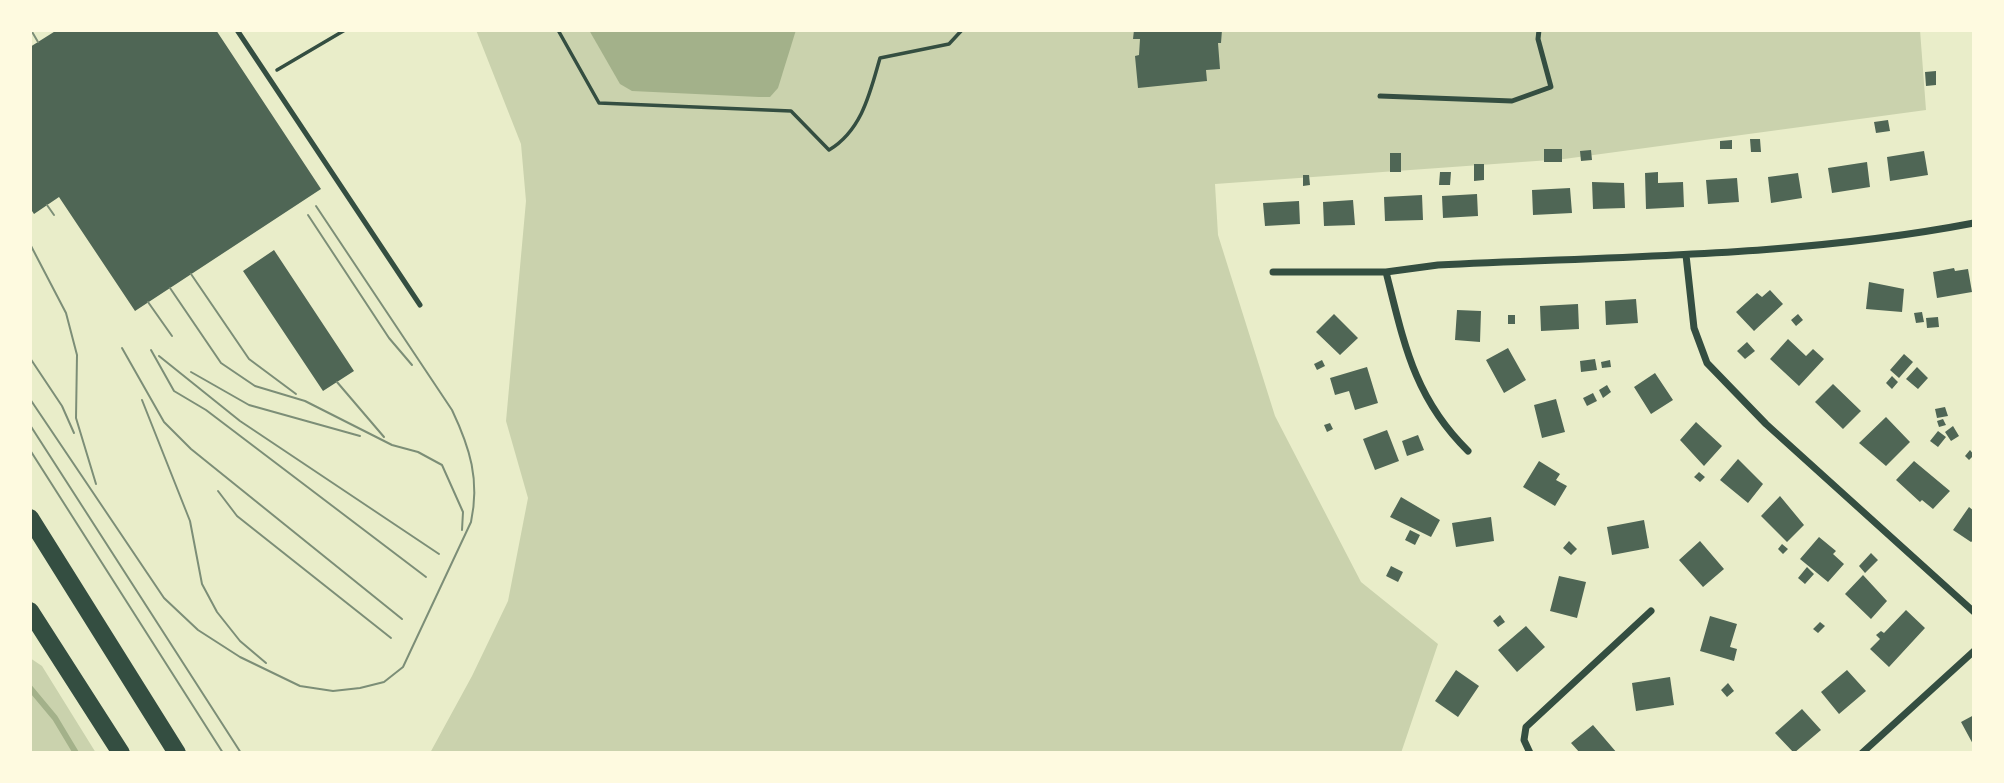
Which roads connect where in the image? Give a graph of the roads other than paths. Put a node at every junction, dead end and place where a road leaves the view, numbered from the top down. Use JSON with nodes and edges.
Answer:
{"nodes":[{"id":1,"x":237,"y":30,"type":"edge"},
{"id":2,"x":1539,"y":30,"type":"edge"},
{"id":3,"x":1380,"y":96,"type":"dead end"},
{"id":4,"x":1974,"y":223,"type":"edge"},
{"id":5,"x":1686,"y":255,"type":"junction"},
{"id":6,"x":1273,"y":272,"type":"dead end"},
{"id":7,"x":1386,"y":272,"type":"junction"},
{"id":8,"x":420,"y":305,"type":"dead end"},
{"id":9,"x":1468,"y":451,"type":"dead end"},
{"id":10,"x":30,"y":518,"type":"edge"},
{"id":11,"x":30,"y":611,"type":"edge"},
{"id":12,"x":1651,"y":611,"type":"dead end"},
{"id":13,"x":1974,"y":612,"type":"edge"},
{"id":14,"x":1974,"y":651,"type":"edge"},
{"id":15,"x":121,"y":753,"type":"edge"},
{"id":16,"x":177,"y":753,"type":"edge"},
{"id":17,"x":1531,"y":753,"type":"edge"},
{"id":18,"x":1862,"y":753,"type":"edge"}],
"edges":[{"from":1,"to":8,"type":"lane"},
{"from":2,"to":3,"type":"lane"},
{"from":4,"to":5,"type":"street"},
{"from":5,"to":7,"type":"street"},
{"from":5,"to":13,"type":"street"},
{"from":6,"to":7,"type":"street"},
{"from":7,"to":9,"type":"street"},
{"from":10,"to":16,"type":"main road"},
{"from":11,"to":15,"type":"main road"},
{"from":12,"to":17,"type":"street"},
{"from":14,"to":18,"type":"street"}]}
